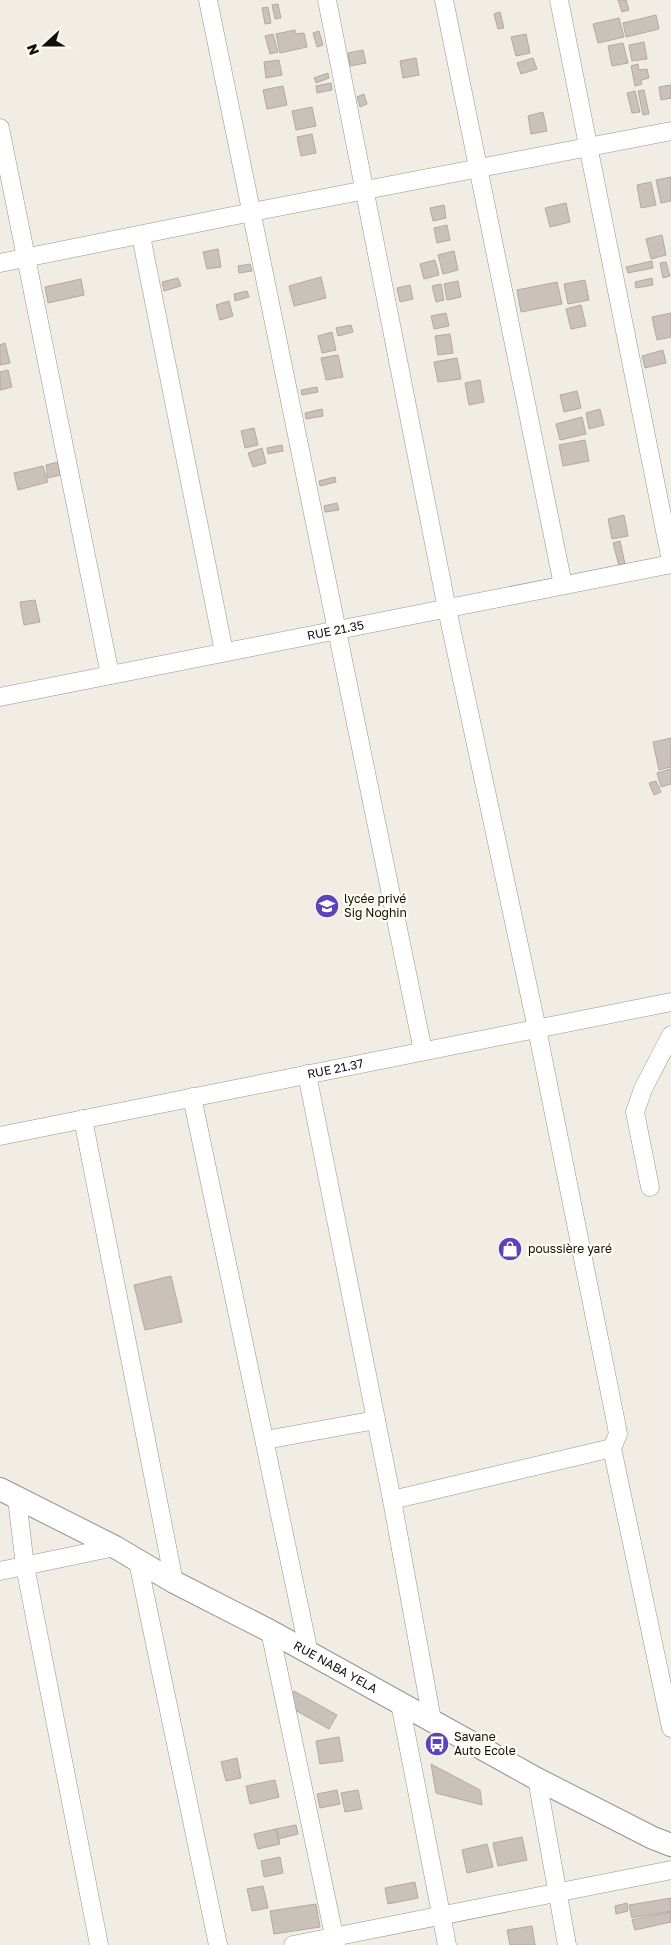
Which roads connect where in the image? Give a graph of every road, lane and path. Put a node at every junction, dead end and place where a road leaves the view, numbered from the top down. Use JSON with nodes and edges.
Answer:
{"nodes":[{"id":1,"x":208,"y":0,"type":"edge"},
{"id":2,"x":327,"y":0,"type":"edge"},
{"id":3,"x":444,"y":0,"type":"edge"},
{"id":4,"x":559,"y":0,"type":"edge"},
{"id":5,"x":0,"y":128,"type":"edge"},
{"id":6,"x":671,"y":131,"type":"edge"},
{"id":7,"x":589,"y":148,"type":"junction"},
{"id":8,"x":478,"y":168,"type":"junction"},
{"id":9,"x":364,"y":192,"type":"junction"},
{"id":10,"x":252,"y":212,"type":"junction"},
{"id":11,"x":141,"y":236,"type":"junction"},
{"id":12,"x":26,"y":258,"type":"junction"},
{"id":13,"x":0,"y":263,"type":"edge"},
{"id":14,"x":671,"y":563,"type":"edge"},
{"id":15,"x":563,"y":585,"type":"junction"},
{"id":16,"x":447,"y":609,"type":"junction"},
{"id":17,"x":338,"y":630,"type":"junction"},
{"id":18,"x":224,"y":652,"type":"junction"},
{"id":19,"x":110,"y":675,"type":"junction"},
{"id":20,"x":0,"y":696,"type":"edge"},
{"id":21,"x":671,"y":1002,"type":"edge"},
{"id":22,"x":536,"y":1028,"type":"junction"},
{"id":23,"x":671,"y":1035,"type":"edge"},
{"id":24,"x":423,"y":1051,"type":"junction"},
{"id":25,"x":307,"y":1074,"type":"junction"},
{"id":26,"x":192,"y":1097,"type":"junction"},
{"id":27,"x":83,"y":1119,"type":"junction"},
{"id":28,"x":0,"y":1136,"type":"edge"},
{"id":29,"x":650,"y":1187,"type":"dead end"},
{"id":30,"x":376,"y":1420,"type":"junction"},
{"id":31,"x":265,"y":1440,"type":"junction"},
{"id":32,"x":612,"y":1448,"type":"junction"},
{"id":33,"x":9,"y":1494,"type":"edge"},
{"id":34,"x":392,"y":1500,"type":"junction"},
{"id":35,"x":115,"y":1547,"type":"junction"},
{"id":36,"x":138,"y":1562,"type":"junction"},
{"id":37,"x":25,"y":1566,"type":"junction"},
{"id":38,"x":0,"y":1571,"type":"edge"},
{"id":39,"x":174,"y":1582,"type":"junction"},
{"id":40,"x":270,"y":1630,"type":"junction"},
{"id":41,"x":309,"y":1653,"type":"junction"},
{"id":42,"x":400,"y":1703,"type":"junction"},
{"id":43,"x":432,"y":1720,"type":"junction"},
{"id":44,"x":671,"y":1728,"type":"edge"},
{"id":45,"x":537,"y":1779,"type":"junction"},
{"id":46,"x":671,"y":1845,"type":"edge"},
{"id":47,"x":671,"y":1870,"type":"edge"},
{"id":48,"x":557,"y":1893,"type":"junction"},
{"id":49,"x":441,"y":1914,"type":"junction"},
{"id":50,"x":335,"y":1941,"type":"edge"},
{"id":51,"x":100,"y":1945,"type":"edge"},
{"id":52,"x":218,"y":1945,"type":"edge"},
{"id":53,"x":293,"y":1945,"type":"edge"},
{"id":54,"x":447,"y":1945,"type":"edge"},
{"id":55,"x":567,"y":1945,"type":"edge"}],
"edges":[{"from":1,"to":10,"type":"street"},
{"from":2,"to":9,"type":"street"},
{"from":3,"to":8,"type":"street"},
{"from":4,"to":7,"type":"street"},
{"from":5,"to":12,"type":"street"},
{"from":6,"to":7,"type":"street"},
{"from":7,"to":8,"type":"street"},
{"from":7,"to":14,"type":"street"},
{"from":8,"to":9,"type":"street"},
{"from":8,"to":15,"type":"street"},
{"from":9,"to":10,"type":"street"},
{"from":9,"to":16,"type":"street"},
{"from":10,"to":11,"type":"street"},
{"from":10,"to":17,"type":"street"},
{"from":11,"to":12,"type":"street"},
{"from":11,"to":18,"type":"street"},
{"from":12,"to":13,"type":"street"},
{"from":12,"to":19,"type":"street"},
{"from":14,"to":15,"type":"street","name":"RUE 21.35"},
{"from":15,"to":16,"type":"street","name":"RUE 21.35"},
{"from":16,"to":17,"type":"street","name":"RUE 21.35"},
{"from":16,"to":22,"type":"street"},
{"from":17,"to":18,"type":"street","name":"RUE 21.35"},
{"from":17,"to":24,"type":"street"},
{"from":18,"to":19,"type":"street","name":"RUE 21.35"},
{"from":19,"to":20,"type":"street","name":"RUE 21.35"},
{"from":21,"to":22,"type":"street","name":"RUE 21.37"},
{"from":22,"to":24,"type":"street","name":"RUE 21.37"},
{"from":22,"to":32,"type":"street"},
{"from":23,"to":29,"type":"street"},
{"from":24,"to":25,"type":"street","name":"RUE 21.37"},
{"from":25,"to":26,"type":"street","name":"RUE 21.37"},
{"from":25,"to":30,"type":"street"},
{"from":26,"to":27,"type":"street","name":"RUE 21.37"},
{"from":26,"to":31,"type":"street"},
{"from":27,"to":28,"type":"street","name":"RUE 21.37"},
{"from":27,"to":39,"type":"street"},
{"from":30,"to":31,"type":"street"},
{"from":30,"to":34,"type":"street"},
{"from":31,"to":41,"type":"street"},
{"from":32,"to":34,"type":"street"},
{"from":32,"to":44,"type":"street"},
{"from":33,"to":35,"type":"street","name":"RUE NABA YELA"},
{"from":33,"to":37,"type":"street"},
{"from":34,"to":43,"type":"street"},
{"from":35,"to":36,"type":"street","name":"RUE NABA YELA"},
{"from":35,"to":37,"type":"street"},
{"from":36,"to":39,"type":"street","name":"RUE NABA YELA"},
{"from":36,"to":52,"type":"street"},
{"from":37,"to":38,"type":"street"},
{"from":37,"to":51,"type":"street"},
{"from":39,"to":40,"type":"street","name":"RUE NABA YELA"},
{"from":40,"to":41,"type":"street","name":"RUE NABA YELA"},
{"from":40,"to":50,"type":"street"},
{"from":41,"to":42,"type":"street","name":"RUE NABA YELA"},
{"from":42,"to":43,"type":"street","name":"RUE NABA YELA"},
{"from":42,"to":49,"type":"street"},
{"from":43,"to":45,"type":"street","name":"RUE NABA YELA"},
{"from":45,"to":46,"type":"street","name":"RUE NABA YELA"},
{"from":45,"to":48,"type":"street"},
{"from":47,"to":48,"type":"street"},
{"from":48,"to":49,"type":"street"},
{"from":48,"to":55,"type":"street"},
{"from":49,"to":50,"type":"street"},
{"from":49,"to":54,"type":"street"},
{"from":50,"to":53,"type":"street"}]}
